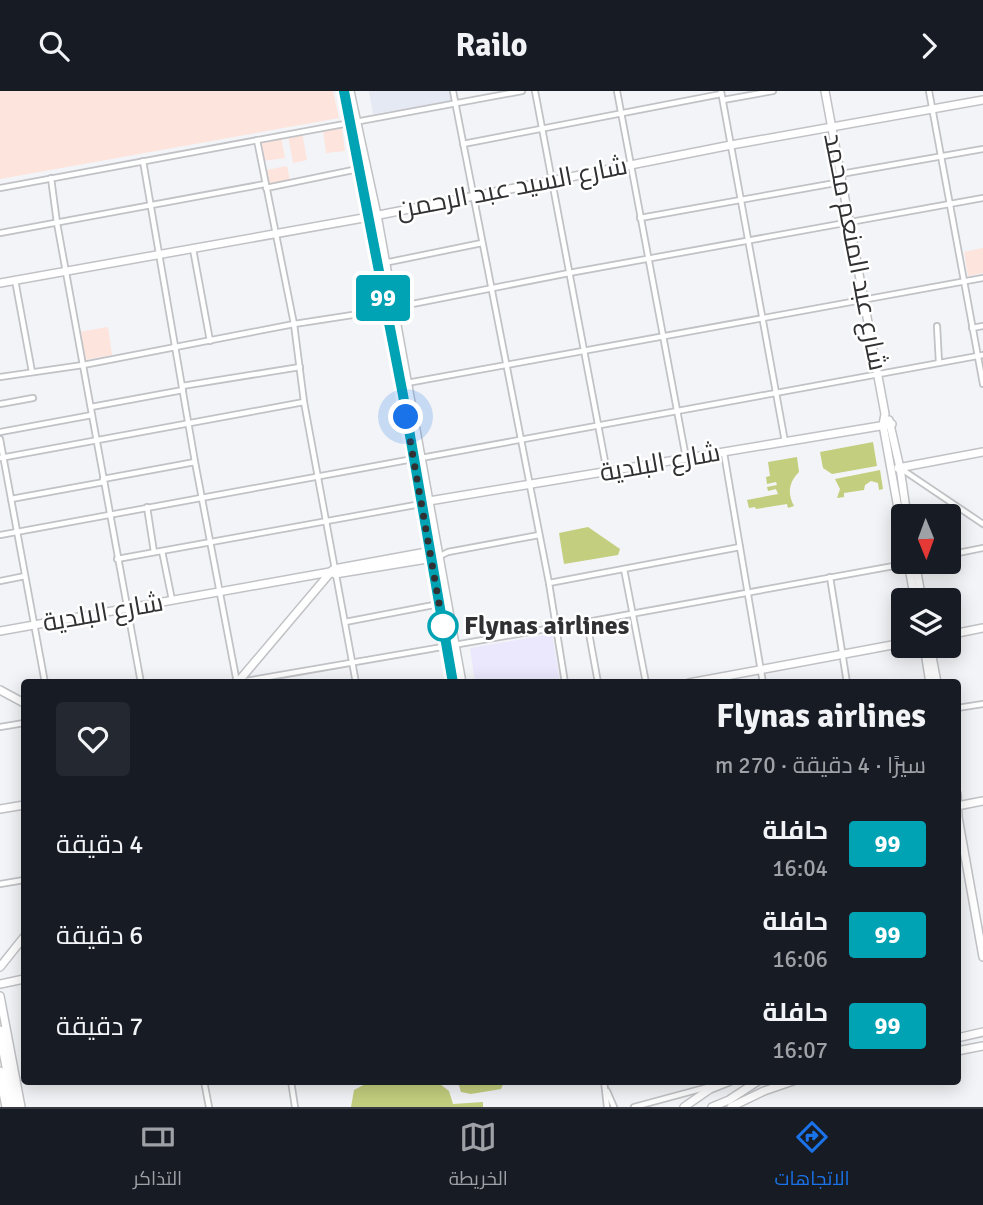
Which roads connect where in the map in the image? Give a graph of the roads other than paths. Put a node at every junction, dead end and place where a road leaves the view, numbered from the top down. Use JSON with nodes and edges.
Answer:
{"nodes":[{"id":1,"x":344,"y":91,"type":"edge"},
{"id":2,"x":350,"y":91,"type":"edge"},
{"id":3,"x":453,"y":91,"type":"edge"},
{"id":4,"x":522,"y":91,"type":"edge"},
{"id":5,"x":535,"y":91,"type":"edge"},
{"id":6,"x":617,"y":91,"type":"edge"},
{"id":7,"x":773,"y":91,"type":"edge"},
{"id":8,"x":825,"y":91,"type":"edge"},
{"id":9,"x":929,"y":91,"type":"edge"},
{"id":10,"x":722,"y":95,"type":"edge"},
{"id":11,"x":983,"y":100,"type":"edge"},
{"id":12,"x":456,"y":103,"type":"junction"},
{"id":13,"x":932,"y":109,"type":"junction"},
{"id":14,"x":621,"y":114,"type":"junction"},
{"id":15,"x":353,"y":122,"type":"junction"},
{"id":16,"x":541,"y":128,"type":"junction"},
{"id":17,"x":832,"y":128,"type":"junction"},
{"id":18,"x":257,"y":140,"type":"junction"},
{"id":19,"x":463,"y":144,"type":"junction"},
{"id":20,"x":731,"y":145,"type":"junction"},
{"id":21,"x":983,"y":149,"type":"edge"},
{"id":22,"x":941,"y":156,"type":"junction"},
{"id":23,"x":144,"y":161,"type":"junction"},
{"id":24,"x":630,"y":165,"type":"junction"},
{"id":25,"x":359,"y":169,"type":"junction"},
{"id":26,"x":51,"y":178,"type":"junction"},
{"id":27,"x":841,"y":178,"type":"junction"},
{"id":28,"x":551,"y":180,"type":"junction"},
{"id":29,"x":266,"y":186,"type":"junction"},
{"id":30,"x":0,"y":188,"type":"edge"},
{"id":31,"x":473,"y":195,"type":"junction"},
{"id":32,"x":983,"y":198,"type":"edge"},
{"id":33,"x":740,"y":200,"type":"junction"},
{"id":34,"x":950,"y":204,"type":"junction"},
{"id":35,"x":151,"y":206,"type":"junction"},
{"id":36,"x":373,"y":216,"type":"junction"},
{"id":37,"x":640,"y":218,"type":"junction"},
{"id":38,"x":57,"y":223,"type":"junction"},
{"id":39,"x":850,"y":223,"type":"junction"},
{"id":40,"x":0,"y":233,"type":"edge"},
{"id":41,"x":275,"y":233,"type":"junction"},
{"id":42,"x":746,"y":241,"type":"junction"},
{"id":43,"x":482,"y":243,"type":"junction"},
{"id":44,"x":193,"y":249,"type":"junction"},
{"id":45,"x":159,"y":255,"type":"junction"},
{"id":46,"x":648,"y":259,"type":"junction"},
{"id":47,"x":384,"y":263,"type":"junction"},
{"id":48,"x":66,"y":271,"type":"junction"},
{"id":49,"x":569,"y":273,"type":"junction"},
{"id":50,"x":983,"y":278,"type":"edge"},
{"id":51,"x":15,"y":280,"type":"junction"},
{"id":52,"x":964,"y":281,"type":"junction"},
{"id":53,"x":0,"y":283,"type":"edge"},
{"id":54,"x":492,"y":289,"type":"junction"},
{"id":55,"x":864,"y":299,"type":"junction"},
{"id":56,"x":388,"y":309,"type":"junction"},
{"id":57,"x":762,"y":318,"type":"junction"},
{"id":58,"x":294,"y":324,"type":"junction"},
{"id":59,"x":937,"y":326,"type":"dead end"},
{"id":60,"x":983,"y":326,"type":"edge"},
{"id":61,"x":972,"y":328,"type":"junction"},
{"id":62,"x":663,"y":336,"type":"junction"},
{"id":63,"x":209,"y":341,"type":"junction"},
{"id":64,"x":175,"y":347,"type":"junction"},
{"id":65,"x":582,"y":351,"type":"junction"},
{"id":66,"x":980,"y":355,"type":"edge"},
{"id":67,"x":939,"y":363,"type":"junction"},
{"id":68,"x":83,"y":365,"type":"junction"},
{"id":69,"x":505,"y":365,"type":"junction"},
{"id":70,"x":300,"y":367,"type":"junction"},
{"id":71,"x":32,"y":372,"type":"junction"},
{"id":72,"x":878,"y":374,"type":"junction"},
{"id":73,"x":0,"y":377,"type":"edge"},
{"id":74,"x":406,"y":383,"type":"junction"},
{"id":75,"x":983,"y":384,"type":"edge"},
{"id":76,"x":182,"y":388,"type":"junction"},
{"id":77,"x":776,"y":393,"type":"junction"},
{"id":78,"x":33,"y":398,"type":"dead end"},
{"id":79,"x":304,"y":402,"type":"junction"},
{"id":80,"x":0,"y":404,"type":"edge"},
{"id":81,"x":91,"y":407,"type":"junction"},
{"id":82,"x":677,"y":411,"type":"junction"},
{"id":83,"x":92,"y":415,"type":"junction"},
{"id":84,"x":188,"y":422,"type":"junction"},
{"id":85,"x":598,"y":425,"type":"junction"},
{"id":86,"x":887,"y":425,"type":"junction"},
{"id":87,"x":0,"y":432,"type":"edge"},
{"id":88,"x":0,"y":439,"type":"edge"},
{"id":89,"x":97,"y":439,"type":"junction"},
{"id":90,"x":520,"y":440,"type":"junction"},
{"id":91,"x":785,"y":442,"type":"junction"},
{"id":92,"x":983,"y":452,"type":"edge"},
{"id":93,"x":724,"y":453,"type":"junction"},
{"id":94,"x":2,"y":457,"type":"edge"},
{"id":95,"x":417,"y":459,"type":"junction"},
{"id":96,"x":686,"y":459,"type":"junction"},
{"id":97,"x":195,"y":462,"type":"junction"},
{"id":98,"x":896,"y":469,"type":"junction"},
{"id":99,"x":607,"y":473,"type":"junction"},
{"id":100,"x":318,"y":477,"type":"junction"},
{"id":101,"x":103,"y":480,"type":"junction"},
{"id":102,"x":529,"y":485,"type":"junction"},
{"id":103,"x":201,"y":497,"type":"junction"},
{"id":104,"x":11,"y":499,"type":"junction"},
{"id":105,"x":425,"y":502,"type":"junction"},
{"id":106,"x":901,"y":504,"type":"edge"},
{"id":107,"x":147,"y":507,"type":"junction"},
{"id":108,"x":109,"y":515,"type":"junction"},
{"id":109,"x":326,"y":520,"type":"junction"},
{"id":110,"x":983,"y":524,"type":"edge"},
{"id":111,"x":17,"y":532,"type":"junction"},
{"id":112,"x":0,"y":535,"type":"edge"},
{"id":113,"x":539,"y":535,"type":"junction"},
{"id":114,"x":211,"y":542,"type":"junction"},
{"id":115,"x":740,"y":547,"type":"junction"},
{"id":116,"x":983,"y":548,"type":"edge"},
{"id":117,"x":162,"y":551,"type":"junction"},
{"id":118,"x":154,"y":552,"type":"junction"},
{"id":119,"x":961,"y":552,"type":"edge"},
{"id":120,"x":442,"y":553,"type":"junction"},
{"id":121,"x":430,"y":555,"type":"junction"},
{"id":122,"x":117,"y":559,"type":"junction"},
{"id":123,"x":891,"y":566,"type":"edge"},
{"id":124,"x":624,"y":569,"type":"junction"},
{"id":125,"x":333,"y":572,"type":"junction"},
{"id":126,"x":25,"y":576,"type":"junction"},
{"id":127,"x":830,"y":577,"type":"junction"},
{"id":128,"x":0,"y":581,"type":"edge"},
{"id":129,"x":549,"y":583,"type":"junction"},
{"id":130,"x":219,"y":591,"type":"junction"},
{"id":131,"x":747,"y":592,"type":"junction"},
{"id":132,"x":172,"y":600,"type":"junction"},
{"id":133,"x":439,"y":604,"type":"junction"},
{"id":134,"x":127,"y":609,"type":"junction"},
{"id":135,"x":632,"y":614,"type":"junction"},
{"id":136,"x":345,"y":622,"type":"junction"},
{"id":137,"x":587,"y":622,"type":"junction"},
{"id":138,"x":35,"y":625,"type":"junction"},
{"id":139,"x":556,"y":627,"type":"junction"},
{"id":140,"x":983,"y":628,"type":"edge"},
{"id":141,"x":0,"y":631,"type":"edge"},
{"id":142,"x":961,"y":632,"type":"edge"},
{"id":143,"x":456,"y":645,"type":"junction"},
{"id":144,"x":891,"y":645,"type":"edge"},
{"id":145,"x":447,"y":647,"type":"junction"},
{"id":146,"x":841,"y":654,"type":"junction"},
{"id":147,"x":925,"y":658,"type":"edge"},
{"id":148,"x":932,"y":658,"type":"edge"},
{"id":149,"x":352,"y":663,"type":"junction"},
{"id":150,"x":761,"y":669,"type":"junction"},
{"id":151,"x":44,"y":679,"type":"edge"},
{"id":152,"x":140,"y":679,"type":"edge"},
{"id":153,"x":237,"y":679,"type":"edge"},
{"id":154,"x":241,"y":679,"type":"edge"},
{"id":155,"x":261,"y":679,"type":"edge"},
{"id":156,"x":355,"y":679,"type":"edge"},
{"id":157,"x":452,"y":679,"type":"edge"},
{"id":158,"x":461,"y":679,"type":"edge"},
{"id":159,"x":564,"y":679,"type":"edge"},
{"id":160,"x":597,"y":679,"type":"edge"},
{"id":161,"x":645,"y":679,"type":"edge"},
{"id":162,"x":710,"y":679,"type":"edge"},
{"id":163,"x":762,"y":679,"type":"edge"},
{"id":164,"x":846,"y":679,"type":"edge"},
{"id":165,"x":929,"y":679,"type":"edge"},
{"id":166,"x":936,"y":679,"type":"edge"},
{"id":167,"x":0,"y":690,"type":"edge"},
{"id":168,"x":21,"y":701,"type":"edge"},
{"id":169,"x":983,"y":704,"type":"edge"},
{"id":170,"x":961,"y":707,"type":"edge"},
{"id":171,"x":21,"y":724,"type":"edge"},
{"id":172,"x":0,"y":727,"type":"edge"},
{"id":173,"x":983,"y":801,"type":"edge"},
{"id":174,"x":961,"y":805,"type":"edge"},
{"id":175,"x":21,"y":806,"type":"edge"},
{"id":176,"x":0,"y":809,"type":"edge"},
{"id":177,"x":961,"y":833,"type":"edge"},
{"id":178,"x":21,"y":880,"type":"edge"},
{"id":179,"x":0,"y":884,"type":"edge"},
{"id":180,"x":21,"y":941,"type":"edge"},
{"id":181,"x":983,"y":957,"type":"edge"},
{"id":182,"x":0,"y":967,"type":"edge"},
{"id":183,"x":21,"y":980,"type":"edge"},
{"id":184,"x":0,"y":984,"type":"edge"},
{"id":185,"x":0,"y":996,"type":"edge"},
{"id":186,"x":0,"y":1031,"type":"edge"},
{"id":187,"x":983,"y":1033,"type":"edge"},
{"id":188,"x":961,"y":1037,"type":"edge"},
{"id":189,"x":983,"y":1046,"type":"edge"},
{"id":190,"x":961,"y":1050,"type":"edge"},
{"id":191,"x":0,"y":1072,"type":"edge"},
{"id":192,"x":205,"y":1085,"type":"edge"},
{"id":193,"x":292,"y":1085,"type":"edge"},
{"id":194,"x":605,"y":1085,"type":"edge"},
{"id":195,"x":712,"y":1085,"type":"edge"},
{"id":196,"x":715,"y":1085,"type":"edge"},
{"id":197,"x":752,"y":1085,"type":"edge"},
{"id":198,"x":781,"y":1085,"type":"edge"},
{"id":199,"x":0,"y":1089,"type":"edge"},
{"id":200,"x":606,"y":1091,"type":"junction"},
{"id":201,"x":5,"y":1107,"type":"edge"},
{"id":202,"x":15,"y":1107,"type":"edge"},
{"id":203,"x":21,"y":1107,"type":"edge"},
{"id":204,"x":209,"y":1107,"type":"edge"},
{"id":205,"x":295,"y":1107,"type":"edge"},
{"id":206,"x":607,"y":1107,"type":"edge"},
{"id":207,"x":614,"y":1107,"type":"edge"},
{"id":208,"x":634,"y":1107,"type":"edge"},
{"id":209,"x":684,"y":1107,"type":"edge"},
{"id":210,"x":712,"y":1107,"type":"edge"},
{"id":211,"x":731,"y":1107,"type":"edge"}],
"edges":[{"from":1,"to":15,"type":"street"},
{"from":2,"to":15,"type":"street"},
{"from":3,"to":12,"type":"street"},
{"from":4,"to":12,"type":"street"},
{"from":5,"to":16,"type":"street"},
{"from":6,"to":14,"type":"street"},
{"from":7,"to":10,"type":"street"},
{"from":8,"to":17,"type":"street","name":"شارع عبد المنعم محمد"},
{"from":9,"to":13,"type":"street"},
{"from":10,"to":14,"type":"street"},
{"from":10,"to":20,"type":"street"},
{"from":11,"to":13,"type":"street","name":"شارع السيد عبد الرحمن"},
{"from":12,"to":15,"type":"street"},
{"from":12,"to":19,"type":"street"},
{"from":13,"to":17,"type":"street","name":"شارع السيد عبد الرحمن"},
{"from":13,"to":22,"type":"street"},
{"from":14,"to":16,"type":"street"},
{"from":14,"to":24,"type":"street"},
{"from":15,"to":18,"type":"street"},
{"from":15,"to":25,"type":"street"},
{"from":15,"to":36,"type":"street"},
{"from":16,"to":19,"type":"street"},
{"from":16,"to":28,"type":"street"},
{"from":17,"to":20,"type":"street","name":"شارع السيد عبد الرحمن"},
{"from":17,"to":27,"type":"street","name":"شارع عبد المنعم محمد"},
{"from":18,"to":23,"type":"street"},
{"from":18,"to":29,"type":"street"},
{"from":19,"to":31,"type":"street"},
{"from":20,"to":24,"type":"street","name":"شارع السيد عبد الرحمن"},
{"from":20,"to":33,"type":"street"},
{"from":21,"to":22,"type":"street"},
{"from":22,"to":27,"type":"street"},
{"from":22,"to":34,"type":"street"},
{"from":23,"to":26,"type":"street"},
{"from":23,"to":35,"type":"street"},
{"from":24,"to":28,"type":"street","name":"شارع السيد عبد الرحمن"},
{"from":24,"to":37,"type":"street"},
{"from":25,"to":29,"type":"street"},
{"from":25,"to":36,"type":"street"},
{"from":26,"to":30,"type":"street"},
{"from":26,"to":38,"type":"street"},
{"from":27,"to":33,"type":"street"},
{"from":27,"to":39,"type":"street","name":"شارع عبد المنعم محمد"},
{"from":28,"to":31,"type":"street","name":"شارع السيد عبد الرحمن"},
{"from":28,"to":49,"type":"street"},
{"from":29,"to":35,"type":"street"},
{"from":29,"to":41,"type":"street"},
{"from":31,"to":36,"type":"street","name":"شارع السيد عبد الرحمن"},
{"from":31,"to":43,"type":"street"},
{"from":32,"to":34,"type":"street"},
{"from":33,"to":37,"type":"street"},
{"from":33,"to":42,"type":"street"},
{"from":34,"to":39,"type":"street"},
{"from":34,"to":52,"type":"street"},
{"from":35,"to":38,"type":"street"},
{"from":35,"to":45,"type":"street"},
{"from":36,"to":41,"type":"street","name":"شارع السيد عبد الرحمن"},
{"from":36,"to":47,"type":"street"},
{"from":36,"to":56,"type":"street"},
{"from":37,"to":46,"type":"street"},
{"from":38,"to":40,"type":"street"},
{"from":38,"to":48,"type":"street"},
{"from":39,"to":42,"type":"street"},
{"from":39,"to":55,"type":"street","name":"شارع عبد المنعم محمد"},
{"from":41,"to":44,"type":"street","name":"شارع السيد عبد الرحمن"},
{"from":41,"to":58,"type":"street"},
{"from":42,"to":46,"type":"street"},
{"from":42,"to":57,"type":"street"},
{"from":43,"to":47,"type":"street"},
{"from":43,"to":54,"type":"street"},
{"from":44,"to":45,"type":"street","name":"شارع السيد عبد الرحمن"},
{"from":44,"to":63,"type":"street"},
{"from":45,"to":48,"type":"street","name":"شارع السيد عبد الرحمن"},
{"from":45,"to":64,"type":"street"},
{"from":46,"to":49,"type":"street"},
{"from":46,"to":62,"type":"street"},
{"from":47,"to":56,"type":"street"},
{"from":48,"to":51,"type":"street","name":"شارع السيد عبد الرحمن"},
{"from":48,"to":68,"type":"street"},
{"from":49,"to":54,"type":"street"},
{"from":49,"to":65,"type":"street"},
{"from":50,"to":52,"type":"street"},
{"from":51,"to":53,"type":"street","name":"شارع السيد عبد الرحمن"},
{"from":51,"to":71,"type":"street"},
{"from":52,"to":55,"type":"street"},
{"from":52,"to":61,"type":"street"},
{"from":54,"to":56,"type":"street"},
{"from":54,"to":69,"type":"street"},
{"from":55,"to":57,"type":"street"},
{"from":55,"to":72,"type":"street","name":"شارع عبد المنعم محمد"},
{"from":56,"to":58,"type":"street"},
{"from":56,"to":74,"type":"street"},
{"from":56,"to":95,"type":"street"},
{"from":57,"to":62,"type":"street"},
{"from":57,"to":77,"type":"street"},
{"from":58,"to":63,"type":"street"},
{"from":58,"to":70,"type":"street"},
{"from":59,"to":67,"type":"street"},
{"from":60,"to":61,"type":"street"},
{"from":61,"to":66,"type":"street"},
{"from":62,"to":65,"type":"street"},
{"from":62,"to":82,"type":"street"},
{"from":63,"to":64,"type":"street"},
{"from":64,"to":68,"type":"street"},
{"from":64,"to":76,"type":"street"},
{"from":65,"to":69,"type":"street"},
{"from":65,"to":85,"type":"street"},
{"from":66,"to":67,"type":"street"},
{"from":66,"to":75,"type":"street"},
{"from":67,"to":72,"type":"street"},
{"from":68,"to":71,"type":"street"},
{"from":68,"to":81,"type":"street"},
{"from":69,"to":74,"type":"street"},
{"from":69,"to":90,"type":"street"},
{"from":70,"to":76,"type":"street"},
{"from":70,"to":79,"type":"street"},
{"from":71,"to":73,"type":"street"},
{"from":72,"to":77,"type":"street"},
{"from":72,"to":86,"type":"street","name":"شارع عبد المنعم محمد"},
{"from":74,"to":95,"type":"street"},
{"from":76,"to":81,"type":"street"},
{"from":76,"to":84,"type":"street"},
{"from":77,"to":82,"type":"street"},
{"from":77,"to":91,"type":"street"},
{"from":78,"to":80,"type":"street"},
{"from":79,"to":84,"type":"street"},
{"from":79,"to":100,"type":"street"},
{"from":81,"to":83,"type":"street"},
{"from":82,"to":85,"type":"street"},
{"from":82,"to":96,"type":"street"},
{"from":83,"to":87,"type":"street"},
{"from":83,"to":89,"type":"street"},
{"from":84,"to":89,"type":"street"},
{"from":84,"to":97,"type":"street"},
{"from":85,"to":90,"type":"street"},
{"from":85,"to":99,"type":"street"},
{"from":86,"to":91,"type":"street","name":"شارع البلدية"},
{"from":86,"to":98,"type":"street","name":"شارع عبد المنعم محمد"},
{"from":88,"to":94,"type":"street"},
{"from":89,"to":94,"type":"street"},
{"from":89,"to":101,"type":"street"},
{"from":90,"to":95,"type":"street"},
{"from":90,"to":102,"type":"street"},
{"from":91,"to":93,"type":"street","name":"شارع البلدية"},
{"from":92,"to":98,"type":"street"},
{"from":93,"to":96,"type":"street","name":"شارع البلدية"},
{"from":93,"to":115,"type":"street"},
{"from":94,"to":104,"type":"street"},
{"from":95,"to":100,"type":"street"},
{"from":95,"to":105,"type":"street"},
{"from":96,"to":99,"type":"street","name":"شارع البلدية"},
{"from":97,"to":101,"type":"street"},
{"from":97,"to":103,"type":"street"},
{"from":98,"to":106,"type":"street","name":"شارع عبد المنعم محمد"},
{"from":98,"to":110,"type":"street"},
{"from":99,"to":102,"type":"street","name":"شارع البلدية"},
{"from":100,"to":103,"type":"street"},
{"from":100,"to":109,"type":"street"},
{"from":101,"to":104,"type":"street"},
{"from":101,"to":108,"type":"street"},
{"from":102,"to":105,"type":"street","name":"شارع البلدية"},
{"from":102,"to":113,"type":"street"},
{"from":103,"to":107,"type":"street"},
{"from":103,"to":114,"type":"street"},
{"from":104,"to":111,"type":"street"},
{"from":105,"to":109,"type":"street"},
{"from":105,"to":120,"type":"street"},
{"from":105,"to":121,"type":"street"},
{"from":107,"to":108,"type":"street"},
{"from":107,"to":118,"type":"street"},
{"from":108,"to":111,"type":"street"},
{"from":108,"to":122,"type":"street"},
{"from":109,"to":114,"type":"street"},
{"from":109,"to":125,"type":"street"},
{"from":111,"to":112,"type":"street"},
{"from":111,"to":126,"type":"street"},
{"from":113,"to":120,"type":"street"},
{"from":113,"to":129,"type":"street"},
{"from":114,"to":117,"type":"street"},
{"from":114,"to":130,"type":"street"},
{"from":115,"to":124,"type":"street"},
{"from":115,"to":131,"type":"street"},
{"from":116,"to":119,"type":"street"},
{"from":117,"to":118,"type":"street"},
{"from":117,"to":132,"type":"street"},
{"from":118,"to":122,"type":"street"},
{"from":120,"to":121,"type":"street","name":"شارع البلدية"},
{"from":120,"to":143,"type":"street"},
{"from":121,"to":125,"type":"street","name":"شارع البلدية"},
{"from":121,"to":133,"type":"street"},
{"from":122,"to":134,"type":"street"},
{"from":123,"to":127,"type":"street"},
{"from":124,"to":129,"type":"street"},
{"from":124,"to":135,"type":"street"},
{"from":125,"to":130,"type":"street","name":"شارع البلدية"},
{"from":125,"to":136,"type":"street"},
{"from":125,"to":154,"type":"street"},
{"from":126,"to":128,"type":"street"},
{"from":126,"to":138,"type":"street"},
{"from":127,"to":131,"type":"street"},
{"from":127,"to":146,"type":"street"},
{"from":129,"to":139,"type":"street"},
{"from":130,"to":132,"type":"street","name":"شارع البلدية"},
{"from":130,"to":153,"type":"street"},
{"from":131,"to":135,"type":"street"},
{"from":131,"to":150,"type":"street"},
{"from":132,"to":134,"type":"street","name":"شارع البلدية"},
{"from":133,"to":136,"type":"street"},
{"from":133,"to":145,"type":"street"},
{"from":134,"to":138,"type":"street","name":"شارع البلدية"},
{"from":134,"to":152,"type":"street"},
{"from":135,"to":137,"type":"street"},
{"from":135,"to":161,"type":"street"},
{"from":136,"to":149,"type":"street"},
{"from":137,"to":139,"type":"street"},
{"from":137,"to":160,"type":"street"},
{"from":138,"to":141,"type":"street","name":"شارع البلدية"},
{"from":138,"to":151,"type":"street"},
{"from":139,"to":143,"type":"street"},
{"from":139,"to":159,"type":"street"},
{"from":140,"to":142,"type":"street"},
{"from":143,"to":145,"type":"street"},
{"from":143,"to":158,"type":"street"},
{"from":144,"to":146,"type":"street"},
{"from":145,"to":149,"type":"street"},
{"from":145,"to":157,"type":"street"},
{"from":146,"to":150,"type":"street"},
{"from":146,"to":164,"type":"street"},
{"from":147,"to":165,"type":"street"},
{"from":148,"to":166,"type":"street"},
{"from":149,"to":155,"type":"street"},
{"from":149,"to":156,"type":"street"},
{"from":150,"to":162,"type":"street"},
{"from":150,"to":163,"type":"street"},
{"from":167,"to":168,"type":"street"},
{"from":169,"to":170,"type":"street"},
{"from":171,"to":172,"type":"street"},
{"from":173,"to":174,"type":"street"},
{"from":175,"to":176,"type":"street"},
{"from":177,"to":181,"type":"street"},
{"from":178,"to":179,"type":"street"},
{"from":180,"to":182,"type":"street"},
{"from":183,"to":184,"type":"street"},
{"from":185,"to":203,"type":"street"},
{"from":186,"to":202,"type":"highway"},
{"from":187,"to":188,"type":"street"},
{"from":189,"to":190,"type":"street"},
{"from":191,"to":201,"type":"highway"},
{"from":192,"to":204,"type":"street"},
{"from":193,"to":205,"type":"street"},
{"from":194,"to":200,"type":"street"},
{"from":195,"to":208,"type":"street"},
{"from":196,"to":209,"type":"street"},
{"from":197,"to":210,"type":"street"},
{"from":198,"to":211,"type":"street"},
{"from":199,"to":201,"type":"street"},
{"from":200,"to":206,"type":"street"},
{"from":200,"to":207,"type":"street"}]}
